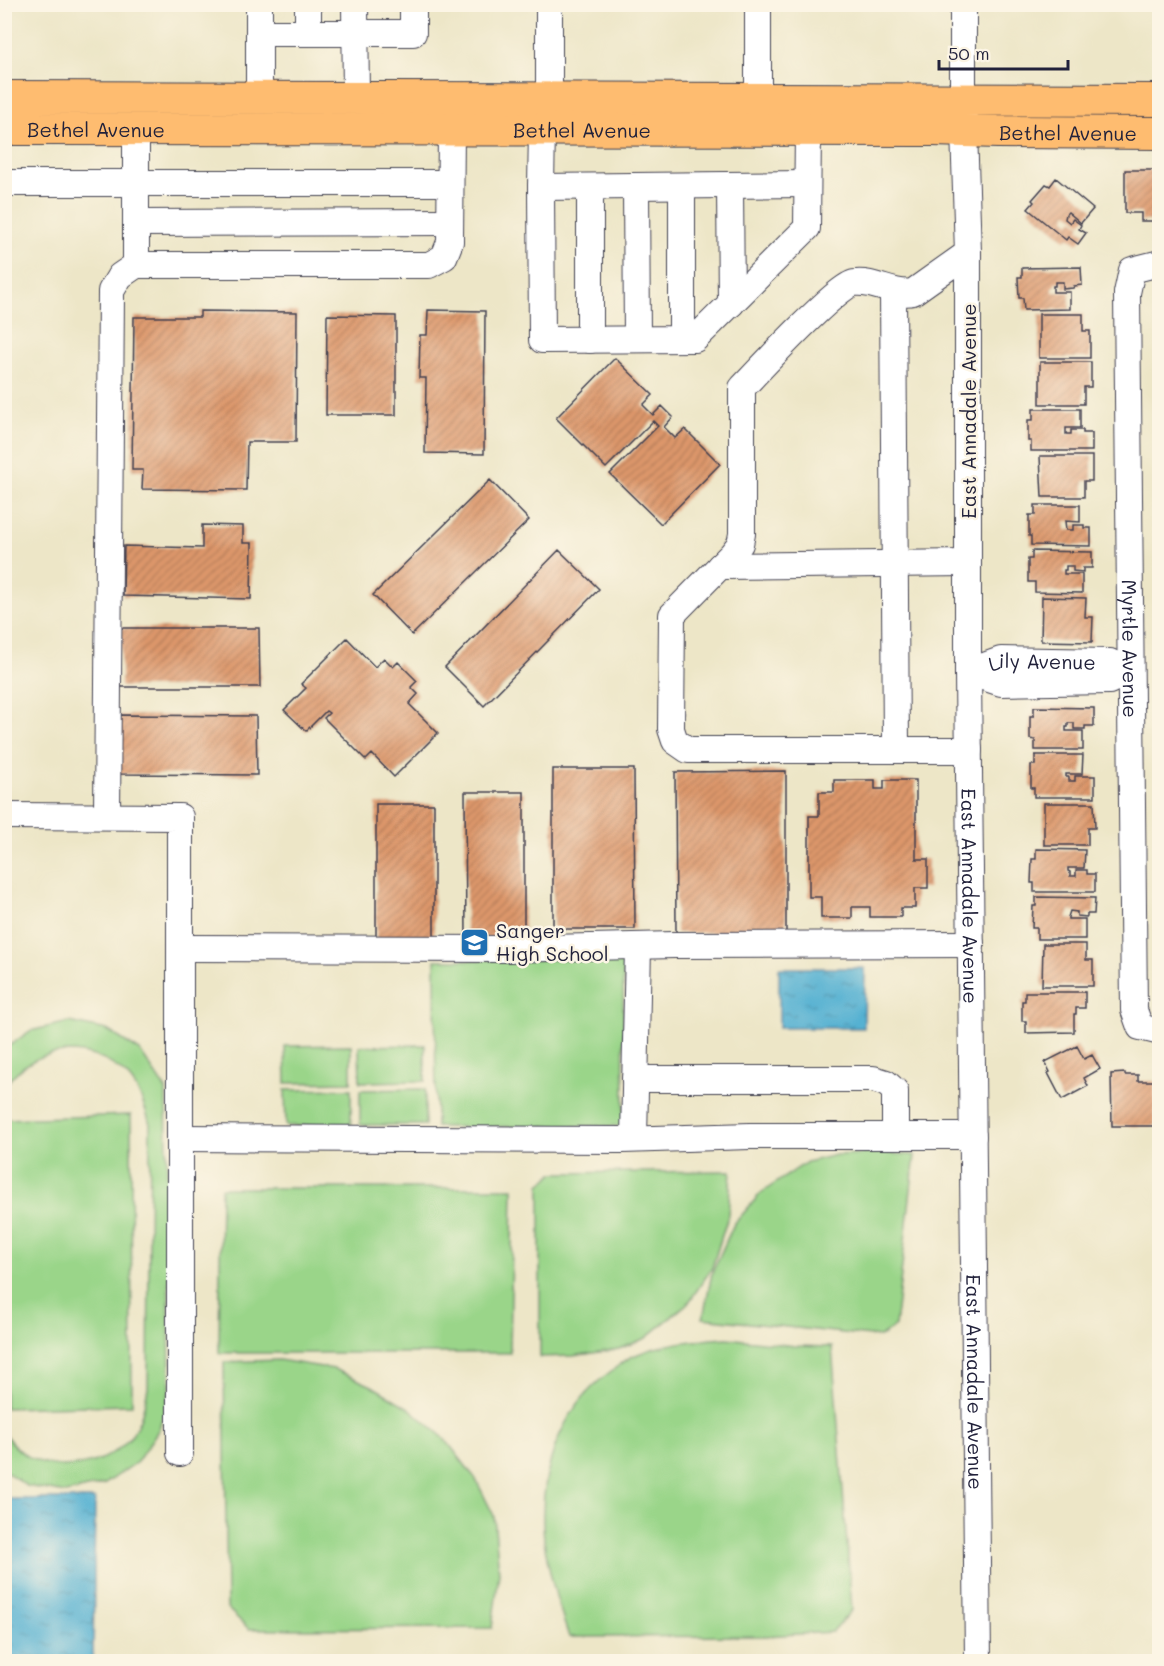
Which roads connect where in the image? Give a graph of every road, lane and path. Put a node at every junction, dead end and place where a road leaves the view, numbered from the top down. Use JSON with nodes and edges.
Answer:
{"nodes":[{"id":1,"x":259,"y":4,"type":"edge"},
{"id":2,"x":308,"y":4,"type":"edge"},
{"id":3,"x":355,"y":4,"type":"edge"},
{"id":4,"x":412,"y":4,"type":"edge"},
{"id":5,"x":549,"y":4,"type":"edge"},
{"id":6,"x":758,"y":4,"type":"edge"},
{"id":7,"x":963,"y":4,"type":"edge"},
{"id":8,"x":259,"y":33,"type":"junction"},
{"id":9,"x":308,"y":33,"type":"junction"},
{"id":10,"x":356,"y":33,"type":"junction"},
{"id":11,"x":4,"y":97,"type":"edge"},
{"id":12,"x":259,"y":97,"type":"junction"},
{"id":13,"x":352,"y":97,"type":"junction"},
{"id":14,"x":549,"y":97,"type":"junction"},
{"id":15,"x":752,"y":98,"type":"junction"},
{"id":16,"x":963,"y":99,"type":"junction"},
{"id":17,"x":1160,"y":100,"type":"edge"},
{"id":18,"x":4,"y":129,"type":"edge"},
{"id":19,"x":136,"y":129,"type":"junction"},
{"id":20,"x":330,"y":129,"type":"junction"},
{"id":21,"x":451,"y":129,"type":"junction"},
{"id":22,"x":542,"y":129,"type":"junction"},
{"id":23,"x":808,"y":129,"type":"junction"},
{"id":24,"x":965,"y":132,"type":"junction"},
{"id":25,"x":1160,"y":133,"type":"edge"},
{"id":26,"x":4,"y":183,"type":"edge"},
{"id":27,"x":136,"y":183,"type":"junction"},
{"id":28,"x":450,"y":183,"type":"junction"},
{"id":29,"x":807,"y":184,"type":"junction"},
{"id":30,"x":730,"y":185,"type":"junction"},
{"id":31,"x":636,"y":186,"type":"junction"},
{"id":32,"x":682,"y":186,"type":"junction"},
{"id":33,"x":541,"y":187,"type":"junction"},
{"id":34,"x":590,"y":187,"type":"junction"},
{"id":35,"x":450,"y":222,"type":"junction"},
{"id":36,"x":136,"y":223,"type":"junction"},
{"id":37,"x":968,"y":253,"type":"junction"},
{"id":38,"x":1160,"y":263,"type":"edge"},
{"id":39,"x":136,"y":265,"type":"junction"},
{"id":40,"x":893,"y":291,"type":"junction"},
{"id":41,"x":731,"y":304,"type":"junction"},
{"id":42,"x":637,"y":339,"type":"junction"},
{"id":43,"x":682,"y":339,"type":"junction"},
{"id":44,"x":590,"y":340,"type":"junction"},
{"id":45,"x":968,"y":563,"type":"junction"},
{"id":46,"x":895,"y":564,"type":"junction"},
{"id":47,"x":720,"y":566,"type":"junction"},
{"id":48,"x":1130,"y":671,"type":"junction"},
{"id":49,"x":968,"y":672,"type":"junction"},
{"id":50,"x":896,"y":749,"type":"junction"},
{"id":51,"x":969,"y":750,"type":"junction"},
{"id":52,"x":4,"y":816,"type":"edge"},
{"id":53,"x":108,"y":816,"type":"junction"},
{"id":54,"x":971,"y":944,"type":"junction"},
{"id":55,"x":638,"y":946,"type":"junction"},
{"id":56,"x":180,"y":948,"type":"junction"},
{"id":57,"x":1150,"y":1029,"type":"edge"},
{"id":58,"x":635,"y":1079,"type":"junction"},
{"id":59,"x":895,"y":1136,"type":"junction"},
{"id":60,"x":973,"y":1136,"type":"junction"},
{"id":61,"x":180,"y":1138,"type":"junction"},
{"id":62,"x":634,"y":1139,"type":"junction"},
{"id":63,"x":180,"y":1453,"type":"dead end"},
{"id":64,"x":978,"y":1662,"type":"edge"}],
"edges":[{"from":1,"to":8,"type":"street"},
{"from":2,"to":9,"type":"street"},
{"from":3,"to":10,"type":"street"},
{"from":4,"to":10,"type":"street"},
{"from":5,"to":14,"type":"street"},
{"from":6,"to":15,"type":"street"},
{"from":7,"to":16,"type":"street","name":"East Annadale Avenue"},
{"from":8,"to":9,"type":"street"},
{"from":8,"to":12,"type":"street"},
{"from":9,"to":10,"type":"street"},
{"from":10,"to":13,"type":"street"},
{"from":11,"to":12,"type":"main road","name":"Bethel Avenue"},
{"from":12,"to":13,"type":"main road","name":"Bethel Avenue"},
{"from":13,"to":14,"type":"main road","name":"Bethel Avenue"},
{"from":13,"to":19,"type":"main road"},
{"from":14,"to":15,"type":"main road","name":"Bethel Avenue"},
{"from":14,"to":20,"type":"main road"},
{"from":15,"to":16,"type":"main road","name":"Bethel Avenue"},
{"from":15,"to":22,"type":"main road"},
{"from":16,"to":17,"type":"main road","name":"Bethel Avenue"},
{"from":16,"to":24,"type":"street","name":"East Annadale Avenue"},
{"from":18,"to":19,"type":"main road","name":"Bethel Avenue"},
{"from":19,"to":20,"type":"main road","name":"Bethel Avenue"},
{"from":19,"to":27,"type":"street"},
{"from":20,"to":21,"type":"main road","name":"Bethel Avenue"},
{"from":21,"to":22,"type":"main road","name":"Bethel Avenue"},
{"from":21,"to":28,"type":"street"},
{"from":22,"to":23,"type":"main road","name":"Bethel Avenue"},
{"from":22,"to":33,"type":"street"},
{"from":23,"to":24,"type":"main road","name":"Bethel Avenue"},
{"from":23,"to":29,"type":"street"},
{"from":24,"to":25,"type":"main road","name":"Bethel Avenue"},
{"from":24,"to":37,"type":"street","name":"East Annadale Avenue"},
{"from":26,"to":27,"type":"street"},
{"from":27,"to":28,"type":"street"},
{"from":27,"to":36,"type":"street"},
{"from":28,"to":35,"type":"street"},
{"from":29,"to":30,"type":"street"},
{"from":29,"to":41,"type":"street"},
{"from":30,"to":32,"type":"street"},
{"from":30,"to":41,"type":"street"},
{"from":31,"to":32,"type":"street"},
{"from":31,"to":34,"type":"street"},
{"from":31,"to":42,"type":"street"},
{"from":32,"to":43,"type":"street"},
{"from":33,"to":34,"type":"street"},
{"from":33,"to":44,"type":"street"},
{"from":34,"to":44,"type":"street"},
{"from":35,"to":36,"type":"street"},
{"from":35,"to":39,"type":"street"},
{"from":36,"to":39,"type":"street"},
{"from":37,"to":40,"type":"street"},
{"from":37,"to":45,"type":"street","name":"East Annadale Avenue"},
{"from":38,"to":48,"type":"street","name":"Myrtle Avenue"},
{"from":39,"to":53,"type":"street"},
{"from":40,"to":46,"type":"street"},
{"from":40,"to":47,"type":"street"},
{"from":41,"to":43,"type":"street"},
{"from":42,"to":43,"type":"street"},
{"from":42,"to":44,"type":"street"},
{"from":45,"to":46,"type":"street"},
{"from":45,"to":49,"type":"street","name":"East Annadale Avenue"},
{"from":46,"to":47,"type":"street"},
{"from":46,"to":50,"type":"street"},
{"from":47,"to":50,"type":"street"},
{"from":48,"to":49,"type":"street","name":"Lily Avenue"},
{"from":48,"to":57,"type":"street","name":"Myrtle Avenue"},
{"from":49,"to":51,"type":"street","name":"East Annadale Avenue"},
{"from":50,"to":51,"type":"street"},
{"from":51,"to":54,"type":"street","name":"East Annadale Avenue"},
{"from":52,"to":53,"type":"street"},
{"from":53,"to":56,"type":"street"},
{"from":54,"to":55,"type":"street"},
{"from":54,"to":60,"type":"street","name":"East Annadale Avenue"},
{"from":55,"to":56,"type":"street"},
{"from":55,"to":58,"type":"street"},
{"from":56,"to":61,"type":"street"},
{"from":58,"to":59,"type":"street"},
{"from":58,"to":62,"type":"street"},
{"from":59,"to":60,"type":"street"},
{"from":59,"to":62,"type":"street"},
{"from":60,"to":64,"type":"street","name":"East Annadale Avenue"},
{"from":61,"to":62,"type":"street"},
{"from":61,"to":63,"type":"street"}]}
